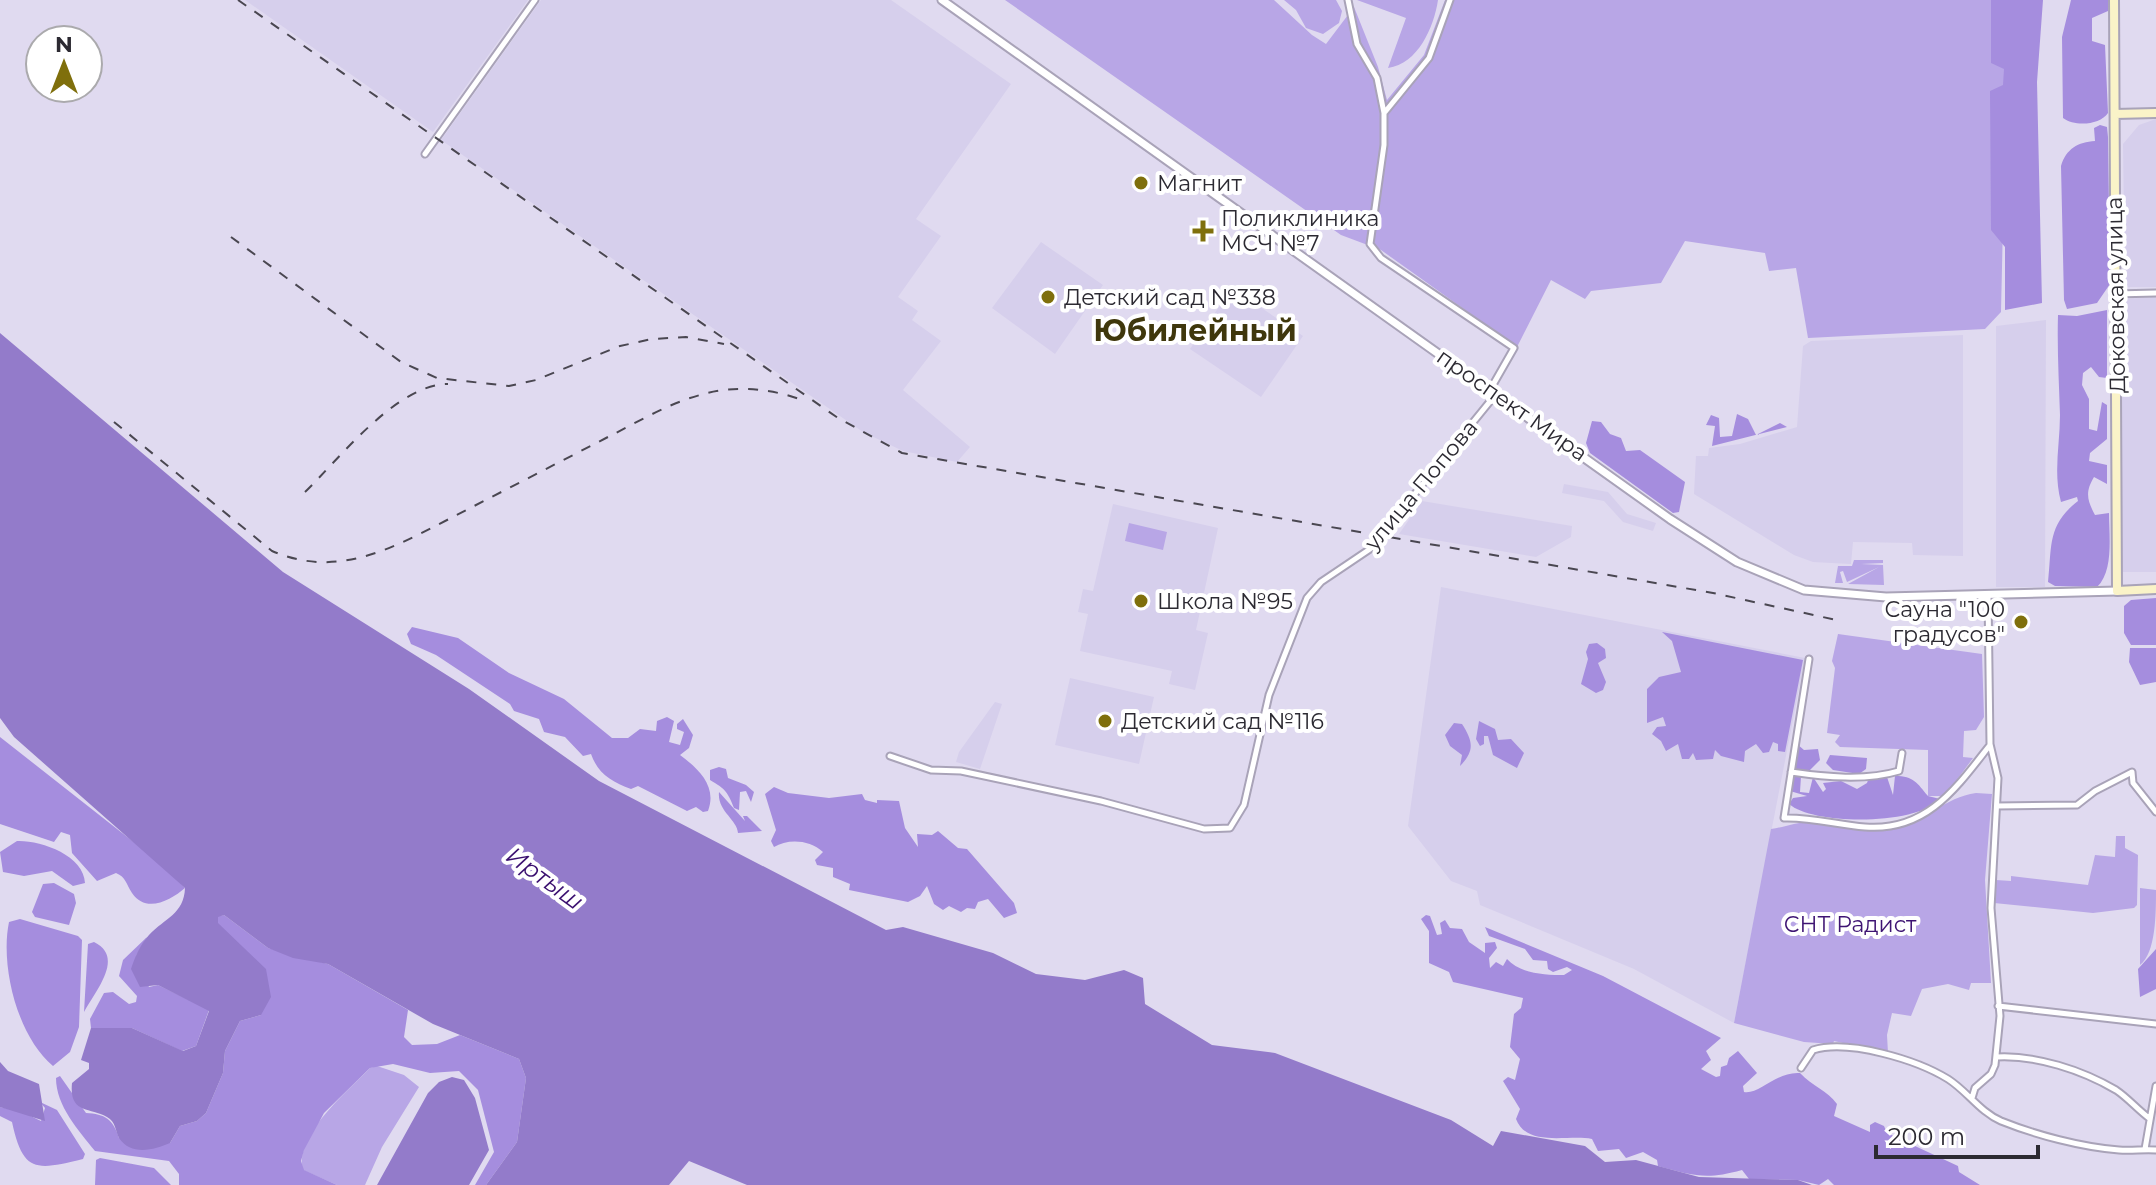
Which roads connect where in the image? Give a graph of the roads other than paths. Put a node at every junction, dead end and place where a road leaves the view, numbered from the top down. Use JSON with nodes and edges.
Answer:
{"nodes":[{"id":1,"x":535,"y":0,"type":"edge"},
{"id":2,"x":942,"y":0,"type":"edge"},
{"id":3,"x":1348,"y":0,"type":"edge"},
{"id":4,"x":1450,"y":0,"type":"edge"},
{"id":5,"x":2114,"y":0,"type":"edge"},
{"id":6,"x":1384,"y":113,"type":"junction"},
{"id":7,"x":2156,"y":113,"type":"edge"},
{"id":8,"x":2115,"y":114,"type":"junction"},
{"id":9,"x":425,"y":154,"type":"dead end"},
{"id":10,"x":2156,"y":293,"type":"edge"},
{"id":11,"x":2115,"y":294,"type":"junction"},
{"id":12,"x":1493,"y":392,"type":"junction"},
{"id":13,"x":2156,"y":589,"type":"edge"},
{"id":14,"x":2117,"y":591,"type":"junction"},
{"id":15,"x":1988,"y":595,"type":"junction"},
{"id":16,"x":1809,"y":659,"type":"dead end"},
{"id":17,"x":1990,"y":744,"type":"junction"},
{"id":18,"x":1902,"y":753,"type":"dead end"},
{"id":19,"x":890,"y":756,"type":"dead end"},
{"id":20,"x":1791,"y":772,"type":"junction"},
{"id":21,"x":1997,"y":806,"type":"junction"},
{"id":22,"x":2156,"y":812,"type":"edge"},
{"id":23,"x":1998,"y":1006,"type":"junction"},
{"id":24,"x":2156,"y":1024,"type":"edge"},
{"id":25,"x":1997,"y":1057,"type":"junction"},
{"id":26,"x":1801,"y":1068,"type":"dead end"},
{"id":27,"x":2156,"y":1086,"type":"edge"},
{"id":28,"x":1972,"y":1098,"type":"junction"},
{"id":29,"x":2149,"y":1118,"type":"junction"},
{"id":30,"x":2145,"y":1149,"type":"junction"},
{"id":31,"x":2156,"y":1150,"type":"edge"}],
"edges":[{"from":1,"to":9,"type":"street"},
{"from":2,"to":12,"type":"street","name":"проспект Мира"},
{"from":3,"to":6,"type":"street"},
{"from":4,"to":6,"type":"street"},
{"from":5,"to":8,"type":"main road","name":"Доковская улица"},
{"from":6,"to":12,"type":"street","name":"улица Попова"},
{"from":7,"to":8,"type":"main road"},
{"from":8,"to":11,"type":"main road","name":"Доковская улица"},
{"from":10,"to":11,"type":"street"},
{"from":11,"to":14,"type":"main road","name":"Доковская улица"},
{"from":12,"to":15,"type":"street","name":"проспект Мира"},
{"from":12,"to":19,"type":"street","name":"улица Попова"},
{"from":13,"to":14,"type":"main road","name":"проспект Мира"},
{"from":14,"to":15,"type":"street","name":"проспект Мира"},
{"from":15,"to":17,"type":"street"},
{"from":16,"to":20,"type":"street"},
{"from":17,"to":20,"type":"street"},
{"from":17,"to":21,"type":"street"},
{"from":18,"to":20,"type":"street"},
{"from":21,"to":22,"type":"street"},
{"from":21,"to":23,"type":"street"},
{"from":23,"to":24,"type":"street"},
{"from":23,"to":25,"type":"street"},
{"from":25,"to":28,"type":"street"},
{"from":25,"to":29,"type":"street"},
{"from":26,"to":28,"type":"street"},
{"from":27,"to":29,"type":"street"},
{"from":28,"to":30,"type":"street"},
{"from":29,"to":30,"type":"street"},
{"from":30,"to":31,"type":"street"}]}
